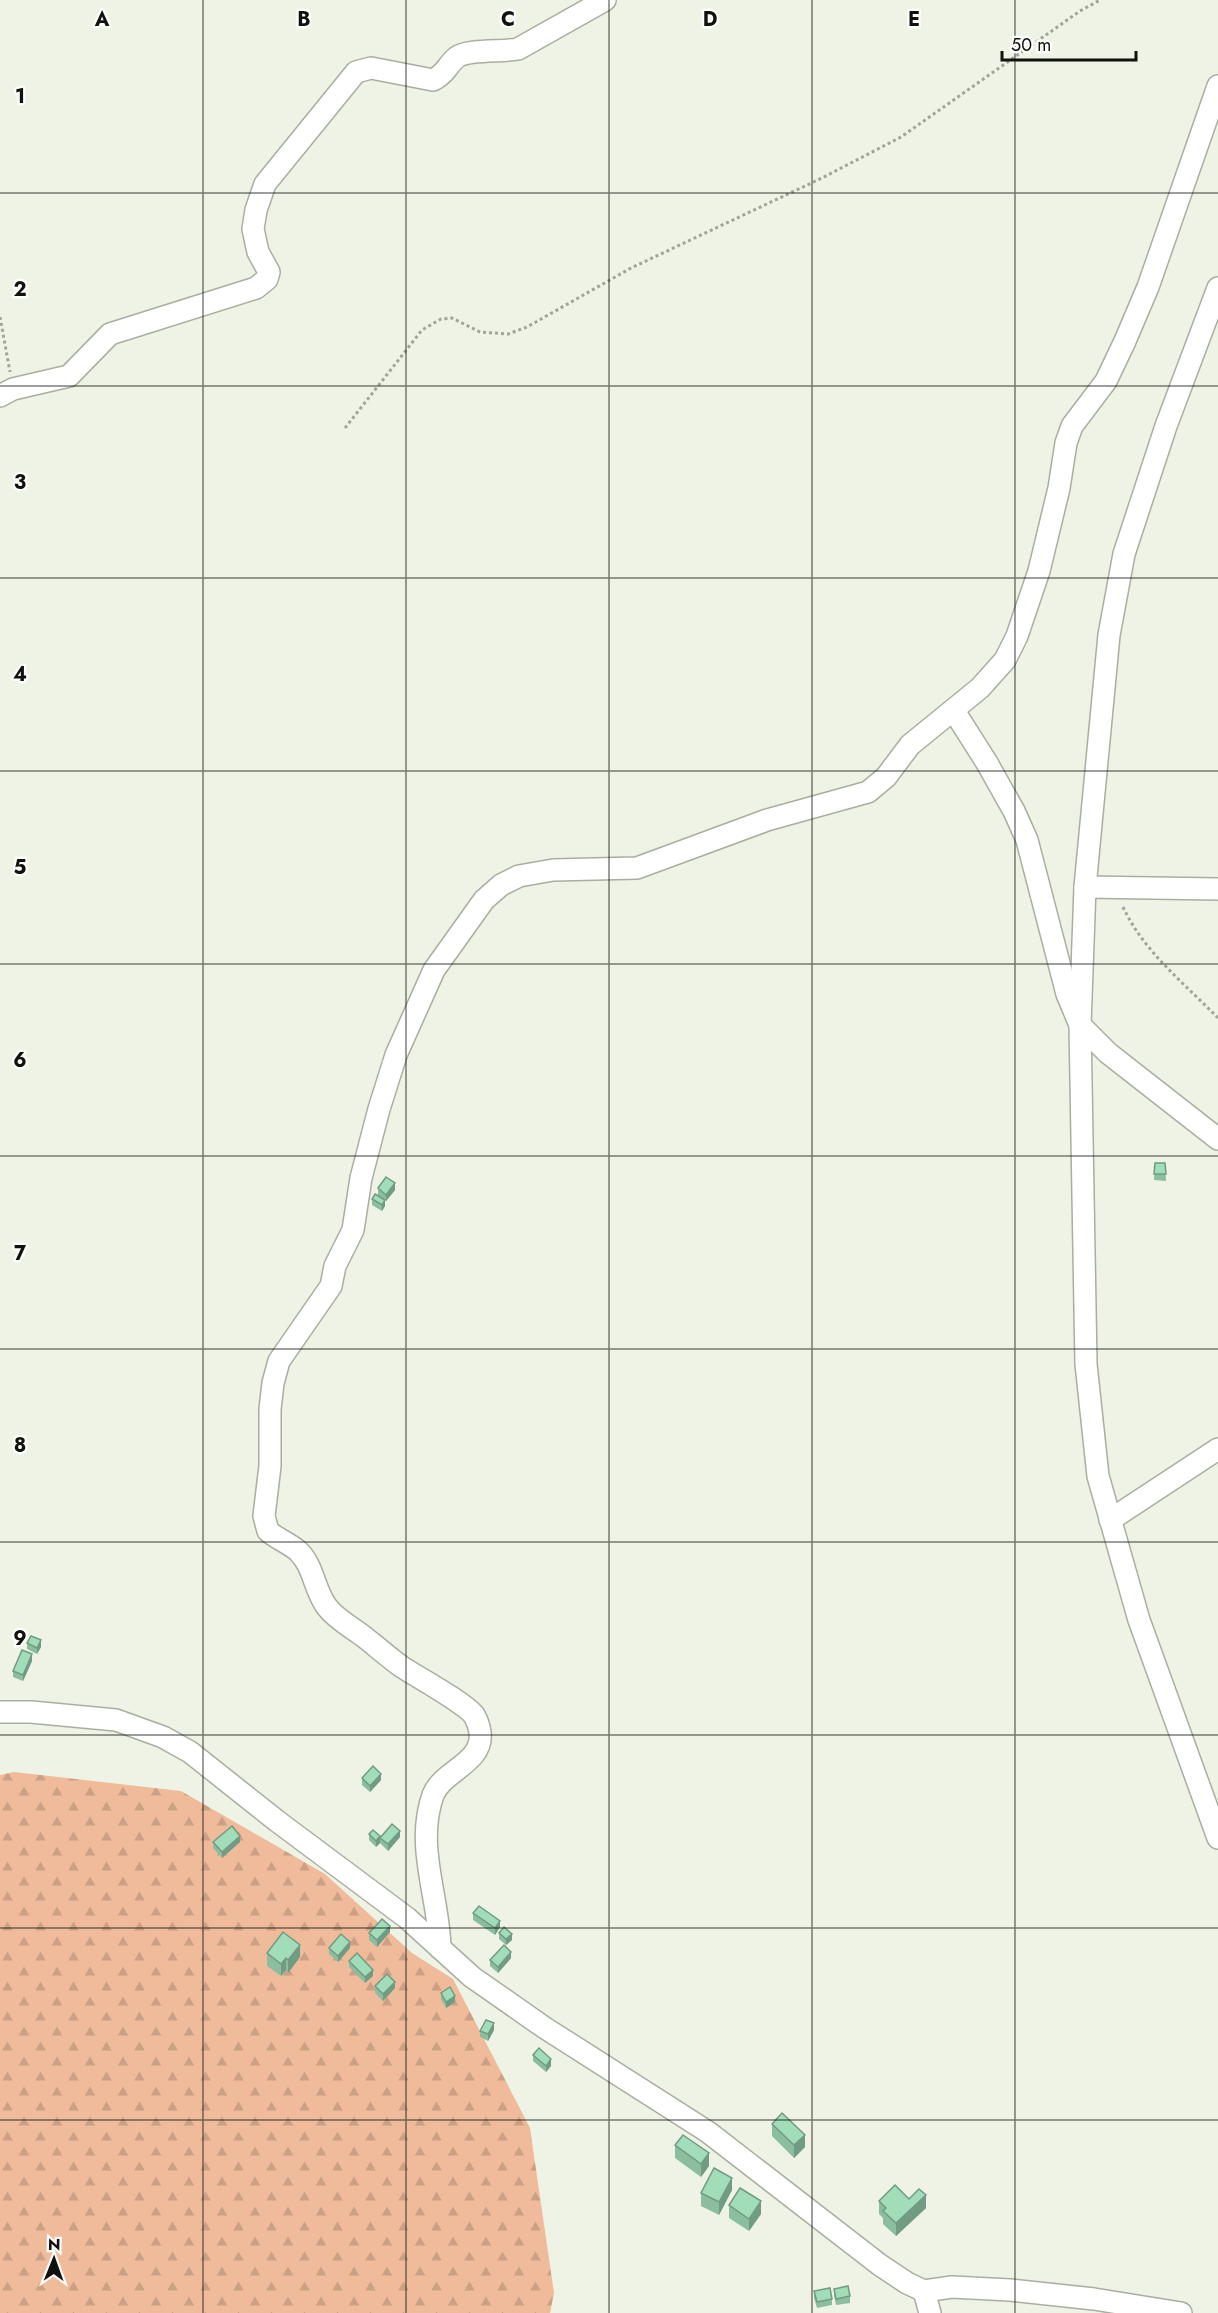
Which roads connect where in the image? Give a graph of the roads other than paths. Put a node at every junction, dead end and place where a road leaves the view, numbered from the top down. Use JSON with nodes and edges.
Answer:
{"nodes":[{"id":1,"x":605,"y":0,"type":"edge"},
{"id":2,"x":1218,"y":86,"type":"edge"},
{"id":3,"x":1218,"y":288,"type":"edge"},
{"id":4,"x":6,"y":392,"type":"edge"},
{"id":5,"x":954,"y":711,"type":"junction"},
{"id":6,"x":1085,"y":887,"type":"junction"},
{"id":7,"x":1218,"y":890,"type":"edge"},
{"id":8,"x":1080,"y":1025,"type":"junction"},
{"id":9,"x":1218,"y":1138,"type":"edge"},
{"id":10,"x":1218,"y":1449,"type":"edge"},
{"id":11,"x":1110,"y":1520,"type":"junction"},
{"id":12,"x":0,"y":1712,"type":"edge"},
{"id":13,"x":1218,"y":1838,"type":"edge"},
{"id":14,"x":440,"y":1948,"type":"junction"},
{"id":15,"x":924,"y":2290,"type":"junction"},
{"id":16,"x":930,"y":2313,"type":"edge"},
{"id":17,"x":1181,"y":2313,"type":"edge"}],
"edges":[{"from":1,"to":4,"type":"street"},
{"from":2,"to":5,"type":"street"},
{"from":3,"to":6,"type":"street"},
{"from":5,"to":8,"type":"street"},
{"from":5,"to":14,"type":"street"},
{"from":6,"to":7,"type":"street"},
{"from":6,"to":8,"type":"street"},
{"from":8,"to":9,"type":"street"},
{"from":8,"to":11,"type":"street"},
{"from":10,"to":11,"type":"street"},
{"from":11,"to":13,"type":"street"},
{"from":12,"to":14,"type":"street"},
{"from":14,"to":15,"type":"street"},
{"from":15,"to":16,"type":"street"},
{"from":15,"to":17,"type":"street"}]}
